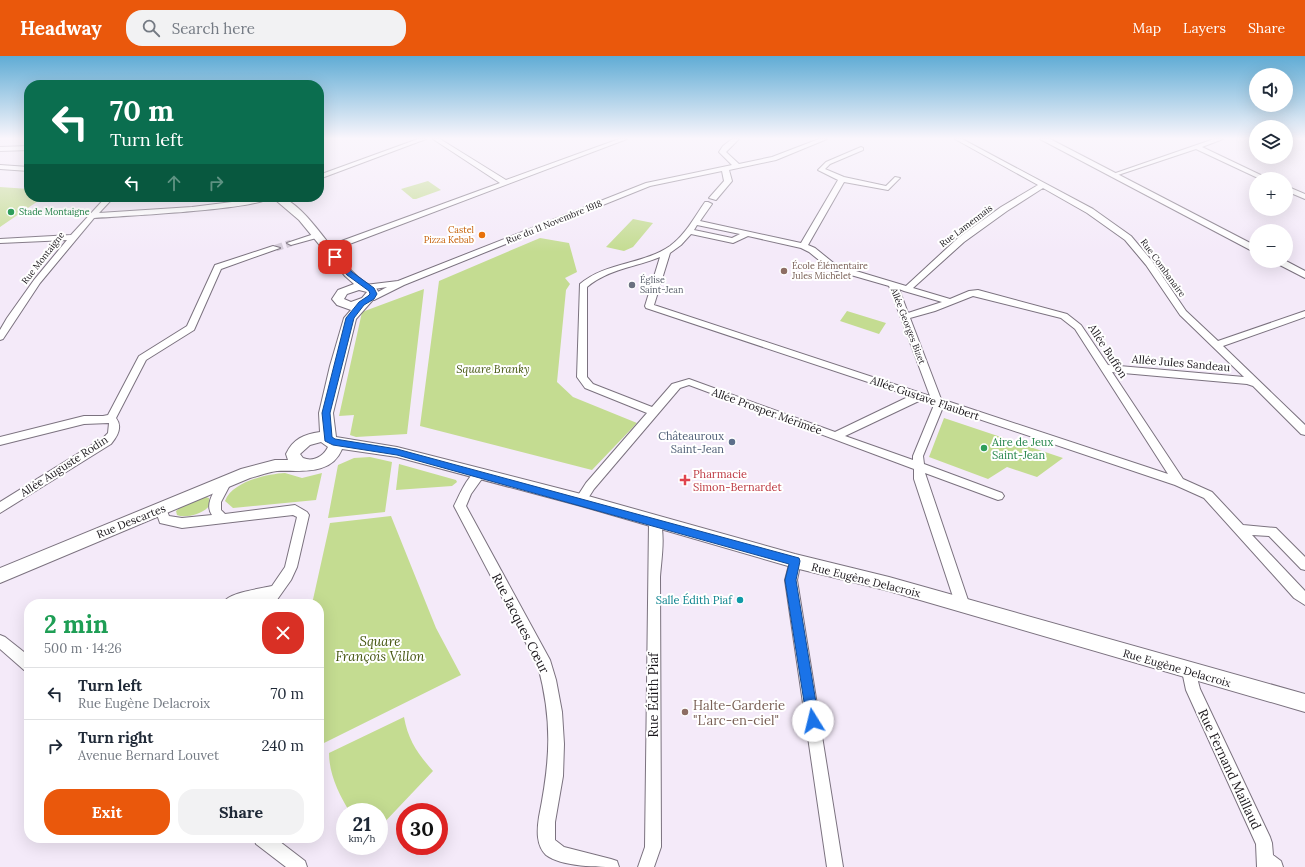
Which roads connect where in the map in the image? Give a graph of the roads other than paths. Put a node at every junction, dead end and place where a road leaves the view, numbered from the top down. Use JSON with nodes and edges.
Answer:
{"nodes":[{"id":1,"x":496,"y":177,"type":"edge"},
{"id":2,"x":518,"y":177,"type":"edge"},
{"id":3,"x":685,"y":177,"type":"edge"},
{"id":4,"x":727,"y":177,"type":"edge"},
{"id":5,"x":837,"y":177,"type":"edge"},
{"id":6,"x":1029,"y":177,"type":"edge"},
{"id":7,"x":1117,"y":177,"type":"edge"},
{"id":8,"x":897,"y":178,"type":"dead end"},
{"id":9,"x":842,"y":179,"type":"junction"},
{"id":10,"x":504,"y":182,"type":"junction"},
{"id":11,"x":1044,"y":185,"type":"junction"},
{"id":12,"x":1293,"y":191,"type":"edge"},
{"id":13,"x":1305,"y":197,"type":"edge"},
{"id":14,"x":105,"y":202,"type":"edge"},
{"id":15,"x":244,"y":202,"type":"edge"},
{"id":16,"x":283,"y":202,"type":"edge"},
{"id":17,"x":92,"y":216,"type":"junction"},
{"id":18,"x":694,"y":222,"type":"junction"},
{"id":19,"x":688,"y":231,"type":"junction"},
{"id":20,"x":746,"y":234,"type":"junction"},
{"id":21,"x":317,"y":235,"type":"junction"},
{"id":22,"x":72,"y":237,"type":"junction"},
{"id":23,"x":0,"y":241,"type":"edge"},
{"id":24,"x":291,"y":243,"type":"tunnel mouth"},
{"id":25,"x":803,"y":246,"type":"junction"},
{"id":26,"x":1249,"y":246,"type":"edge"},
{"id":27,"x":276,"y":248,"type":"tunnel mouth"},
{"id":28,"x":328,"y":249,"type":"junction"},
{"id":29,"x":666,"y":252,"type":"junction"},
{"id":30,"x":1292,"y":268,"type":"edge"},
{"id":31,"x":349,"y":274,"type":"junction"},
{"id":32,"x":1305,"y":275,"type":"edge"},
{"id":33,"x":893,"y":285,"type":"junction"},
{"id":34,"x":347,"y":289,"type":"junction"},
{"id":35,"x":906,"y":289,"type":"junction"},
{"id":36,"x":367,"y":294,"type":"junction"},
{"id":37,"x":949,"y":302,"type":"junction"},
{"id":38,"x":344,"y":305,"type":"junction"},
{"id":39,"x":1305,"y":314,"type":"edge"},
{"id":40,"x":904,"y":317,"type":"junction"},
{"id":41,"x":350,"y":318,"type":"junction"},
{"id":42,"x":0,"y":336,"type":"edge"},
{"id":43,"x":1216,"y":345,"type":"junction"},
{"id":44,"x":1104,"y":368,"type":"junction"},
{"id":45,"x":1256,"y":384,"type":"junction"},
{"id":46,"x":920,"y":396,"type":"junction"},
{"id":47,"x":938,"y":402,"type":"junction"},
{"id":48,"x":654,"y":412,"type":"junction"},
{"id":49,"x":326,"y":413,"type":"junction"},
{"id":50,"x":109,"y":418,"type":"junction"},
{"id":51,"x":1305,"y":431,"type":"edge"},
{"id":52,"x":835,"y":436,"type":"junction"},
{"id":53,"x":330,"y":440,"type":"junction"},
{"id":54,"x":0,"y":441,"type":"edge"},
{"id":55,"x":301,"y":445,"type":"junction"},
{"id":56,"x":379,"y":448,"type":"junction"},
{"id":57,"x":330,"y":457,"type":"junction"},
{"id":58,"x":302,"y":465,"type":"junction"},
{"id":59,"x":918,"y":466,"type":"junction"},
{"id":60,"x":262,"y":468,"type":"junction"},
{"id":61,"x":480,"y":473,"type":"junction"},
{"id":62,"x":225,"y":482,"type":"junction"},
{"id":63,"x":1179,"y":482,"type":"junction"},
{"id":64,"x":998,"y":496,"type":"dead end"},
{"id":65,"x":580,"y":500,"type":"junction"},
{"id":66,"x":0,"y":508,"type":"edge"},
{"id":67,"x":161,"y":509,"type":"junction"},
{"id":68,"x":222,"y":519,"type":"junction"},
{"id":69,"x":655,"y":522,"type":"junction"},
{"id":70,"x":1241,"y":530,"type":"junction"},
{"id":71,"x":795,"y":561,"type":"junction"},
{"id":72,"x":1305,"y":565,"type":"edge"},
{"id":73,"x":0,"y":576,"type":"edge"},
{"id":74,"x":275,"y":591,"type":"junction"},
{"id":75,"x":239,"y":599,"type":"edge"},
{"id":76,"x":269,"y":599,"type":"edge"},
{"id":77,"x":1305,"y":599,"type":"edge"},
{"id":78,"x":963,"y":606,"type":"junction"},
{"id":79,"x":0,"y":641,"type":"edge"},
{"id":80,"x":24,"y":661,"type":"edge"},
{"id":81,"x":1189,"y":671,"type":"junction"},
{"id":82,"x":1305,"y":703,"type":"edge"},
{"id":83,"x":268,"y":843,"type":"edge"},
{"id":84,"x":1268,"y":865,"type":"edge"},
{"id":85,"x":298,"y":867,"type":"edge"},
{"id":86,"x":611,"y":867,"type":"edge"},
{"id":87,"x":646,"y":867,"type":"edge"},
{"id":88,"x":835,"y":867,"type":"edge"}],
"edges":[{"from":1,"to":10,"type":"street"},
{"from":2,"to":10,"type":"street"},
{"from":3,"to":36,"type":"street","name":"Rue du 11 Novembre 1918"},
{"from":4,"to":18,"type":"street"},
{"from":5,"to":9,"type":"street"},
{"from":6,"to":11,"type":"street","name":"Rue Combanaire"},
{"from":7,"to":26,"type":"street"},
{"from":8,"to":9,"type":"street"},
{"from":9,"to":25,"type":"street"},
{"from":10,"to":28,"type":"street"},
{"from":11,"to":35,"type":"street","name":"Rue Lamennais"},
{"from":11,"to":43,"type":"street","name":"Rue Combanaire"},
{"from":12,"to":13,"type":"street"},
{"from":14,"to":17,"type":"street","name":"Rue Montaigne"},
{"from":15,"to":17,"type":"street"},
{"from":16,"to":21,"type":"street"},
{"from":17,"to":22,"type":"street","name":"Rue Montaigne"},
{"from":18,"to":19,"type":"street"},
{"from":18,"to":20,"type":"street","name":"Allée Georges Bizet"},
{"from":19,"to":20,"type":"street","name":"Allée Georges Bizet"},
{"from":19,"to":29,"type":"street"},
{"from":20,"to":25,"type":"street","name":"Allée Georges Bizet"},
{"from":21,"to":24,"type":"street"},
{"from":21,"to":28,"type":"street"},
{"from":22,"to":23,"type":"street"},
{"from":22,"to":42,"type":"street","name":"Rue Montaigne"},
{"from":25,"to":33,"type":"street","name":"Allée Georges Bizet"},
{"from":27,"to":50,"type":"street"},
{"from":28,"to":31,"type":"street"},
{"from":29,"to":46,"type":"street","name":"Allée Gustave Flaubert"},
{"from":29,"to":48,"type":"street"},
{"from":30,"to":32,"type":"street"},
{"from":31,"to":34,"type":"street"},
{"from":31,"to":36,"type":"street"},
{"from":33,"to":35,"type":"street"},
{"from":33,"to":40,"type":"street","name":"Allée Georges Bizet"},
{"from":34,"to":36,"type":"street"},
{"from":34,"to":38,"type":"street"},
{"from":35,"to":37,"type":"street"},
{"from":36,"to":38,"type":"street"},
{"from":36,"to":41,"type":"street"},
{"from":37,"to":40,"type":"street","name":"Allée Buffon"},
{"from":37,"to":44,"type":"street","name":"Allée Buffon"},
{"from":38,"to":41,"type":"street"},
{"from":39,"to":43,"type":"street"},
{"from":40,"to":47,"type":"street","name":"Allée Georges Bizet"},
{"from":41,"to":49,"type":"street"},
{"from":43,"to":45,"type":"street","name":"Rue Combanaire"},
{"from":44,"to":45,"type":"street","name":"Allée Jules Sandeau"},
{"from":44,"to":63,"type":"street","name":"Allée Buffon"},
{"from":45,"to":51,"type":"street","name":"Rue Combanaire"},
{"from":46,"to":47,"type":"street","name":"Allée Gustave Flaubert"},
{"from":46,"to":52,"type":"street"},
{"from":47,"to":59,"type":"street"},
{"from":47,"to":63,"type":"street","name":"Allée Gustave Flaubert"},
{"from":48,"to":52,"type":"street","name":"Allée Prosper Mérimée"},
{"from":48,"to":65,"type":"street","name":"Allée Prosper Mérimée"},
{"from":49,"to":53,"type":"street"},
{"from":49,"to":55,"type":"street"},
{"from":50,"to":54,"type":"street"},
{"from":50,"to":66,"type":"street","name":"Allée Auguste Rodin"},
{"from":52,"to":59,"type":"street","name":"Allée Prosper Mérimée"},
{"from":53,"to":55,"type":"street","name":"Rue Eugène Delacroix"},
{"from":53,"to":56,"type":"street","name":"Rue Eugène Delacroix"},
{"from":53,"to":57,"type":"street"},
{"from":55,"to":58,"type":"street"},
{"from":55,"to":60,"type":"street","name":"Rue Descartes"},
{"from":56,"to":57,"type":"street","name":"Rue Eugène Delacroix"},
{"from":56,"to":61,"type":"street","name":"Rue Eugène Delacroix"},
{"from":57,"to":58,"type":"street","name":"Rue Eugène Delacroix"},
{"from":58,"to":60,"type":"street","name":"Rue Descartes"},
{"from":59,"to":64,"type":"street","name":"Allée Prosper Mérimée"},
{"from":59,"to":78,"type":"street"},
{"from":60,"to":62,"type":"street","name":"Rue Descartes"},
{"from":61,"to":65,"type":"street","name":"Rue Eugène Delacroix"},
{"from":61,"to":86,"type":"street","name":"Rue Jacques Cœur"},
{"from":62,"to":67,"type":"street","name":"Rue Descartes"},
{"from":62,"to":68,"type":"street"},
{"from":63,"to":70,"type":"street","name":"Allée Gustave Flaubert"},
{"from":65,"to":69,"type":"street","name":"Rue Eugène Delacroix"},
{"from":67,"to":68,"type":"street"},
{"from":67,"to":73,"type":"street","name":"Rue Descartes"},
{"from":68,"to":74,"type":"street"},
{"from":69,"to":71,"type":"street","name":"Rue Eugène Delacroix"},
{"from":69,"to":87,"type":"street","name":"Rue Édith Piaf"},
{"from":70,"to":72,"type":"street"},
{"from":70,"to":77,"type":"street","name":"Allée Gustave Flaubert"},
{"from":71,"to":78,"type":"street","name":"Rue Eugène Delacroix"},
{"from":71,"to":88,"type":"street"},
{"from":74,"to":75,"type":"street"},
{"from":74,"to":76,"type":"street"},
{"from":78,"to":81,"type":"street","name":"Rue Eugène Delacroix"},
{"from":79,"to":80,"type":"street"},
{"from":81,"to":82,"type":"street","name":"Rue Eugène Delacroix"},
{"from":81,"to":84,"type":"street","name":"Rue Fernand Maillaud"},
{"from":83,"to":85,"type":"street"}]}
